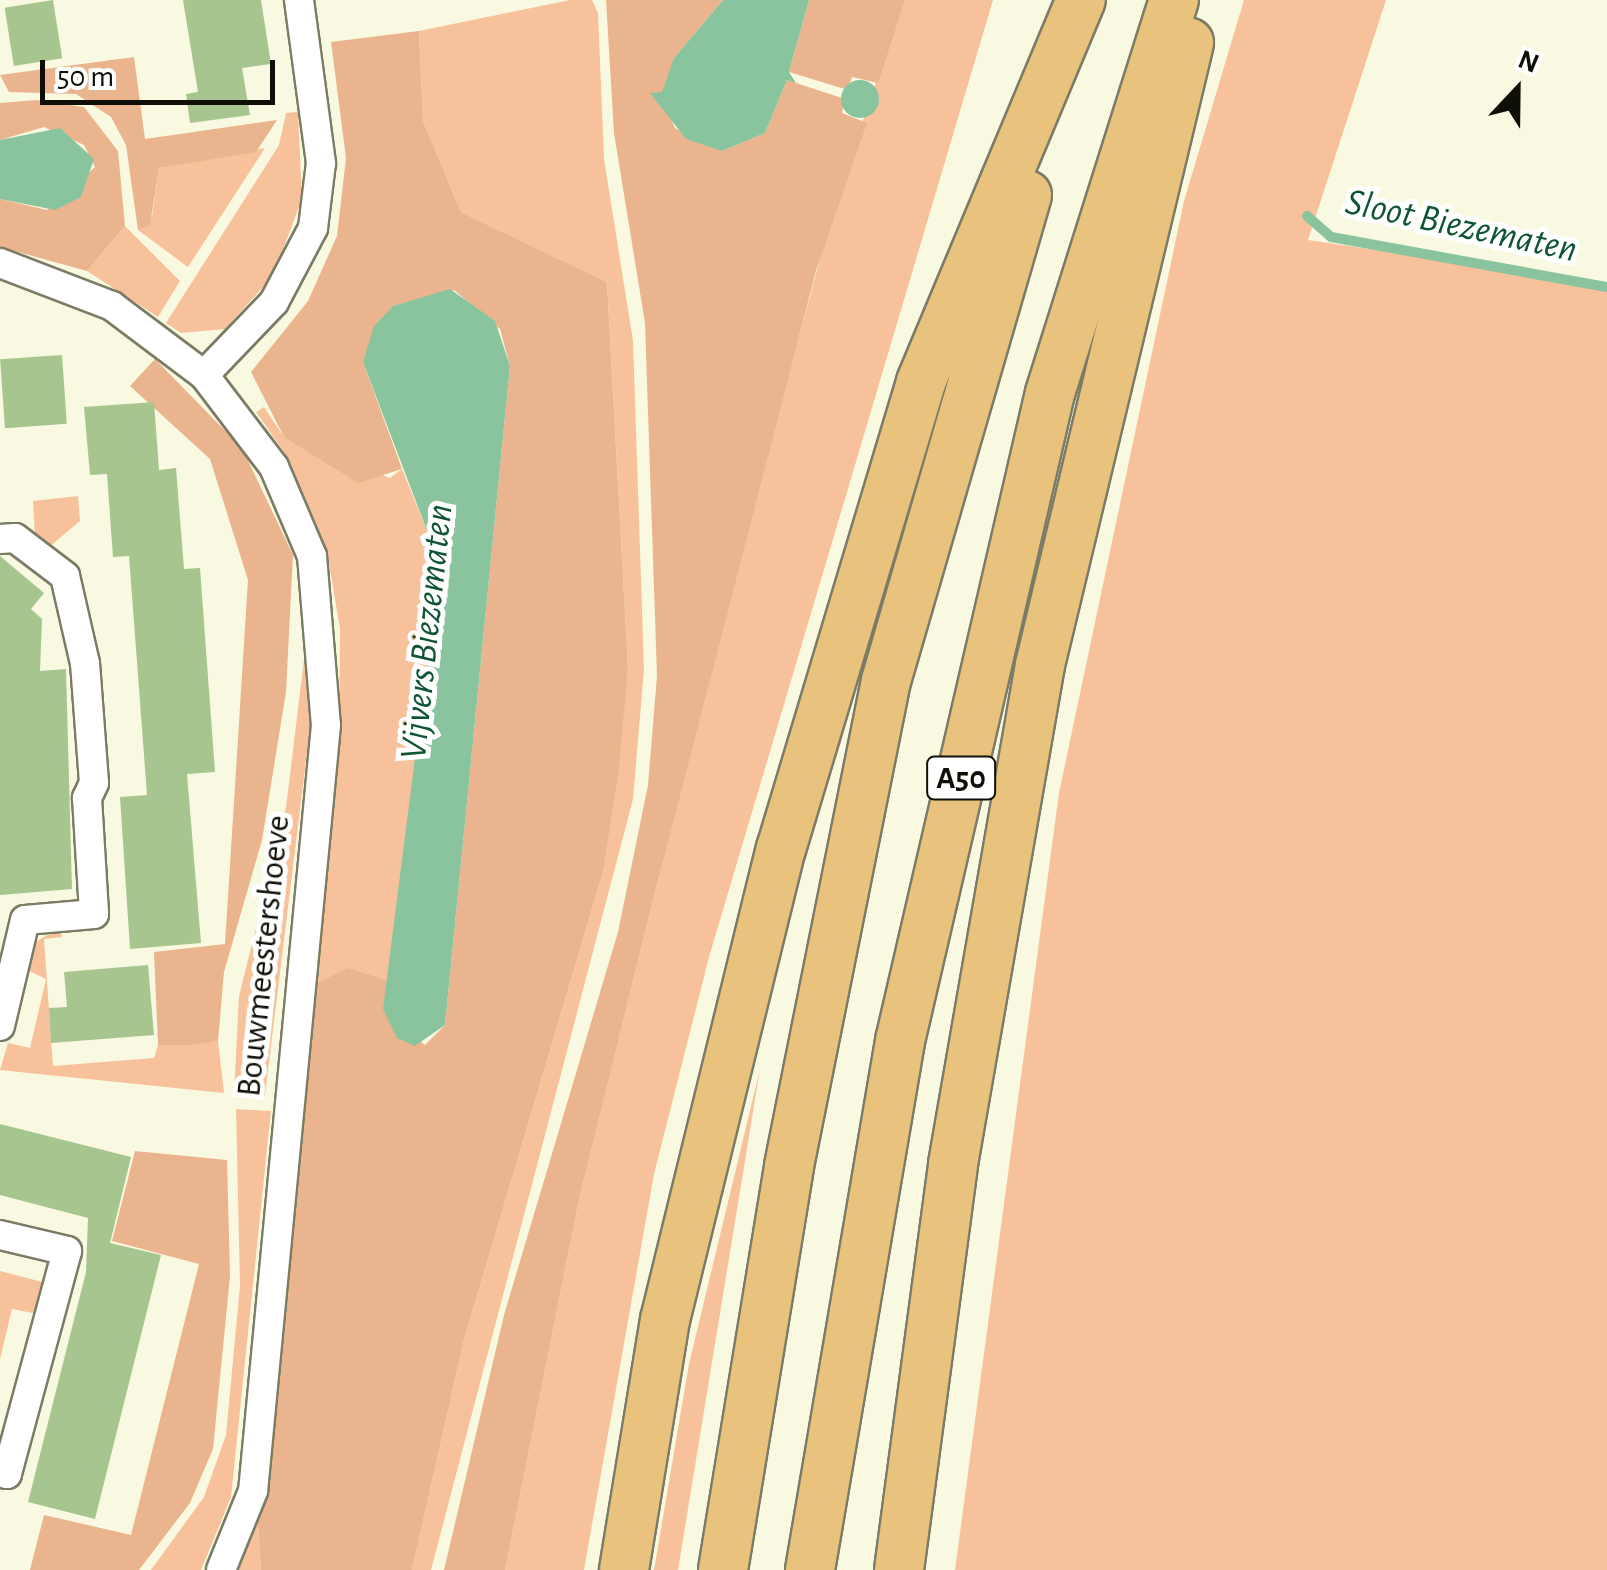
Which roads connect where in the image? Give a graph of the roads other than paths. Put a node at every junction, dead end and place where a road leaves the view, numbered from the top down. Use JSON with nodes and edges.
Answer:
{"nodes":[{"id":1,"x":299,"y":0,"type":"edge"},
{"id":2,"x":1083,"y":0,"type":"edge"},
{"id":3,"x":1174,"y":0,"type":"edge"},
{"id":4,"x":1190,"y":0,"type":"edge"},
{"id":5,"x":0,"y":264,"type":"edge"},
{"id":6,"x":204,"y":375,"type":"junction"},
{"id":7,"x":0,"y":539,"type":"edge"},
{"id":8,"x":0,"y":1026,"type":"edge"},
{"id":9,"x":0,"y":1235,"type":"edge"},
{"id":10,"x":0,"y":1472,"type":"edge"},
{"id":11,"x":220,"y":1570,"type":"edge"},
{"id":12,"x":624,"y":1570,"type":"edge"},
{"id":13,"x":723,"y":1570,"type":"edge"},
{"id":14,"x":810,"y":1570,"type":"edge"},
{"id":15,"x":898,"y":1570,"type":"edge"}],
"edges":[{"from":1,"to":6,"type":"street"},
{"from":2,"to":12,"type":"highway"},
{"from":2,"to":13,"type":"highway"},
{"from":3,"to":14,"type":"highway","number":"A50"},
{"from":4,"to":15,"type":"highway","number":"A50"},
{"from":5,"to":6,"type":"street","name":"Bouwmeestershoeve"},
{"from":6,"to":11,"type":"street","name":"Bouwmeestershoeve"},
{"from":7,"to":8,"type":"street"},
{"from":9,"to":10,"type":"street"}]}
